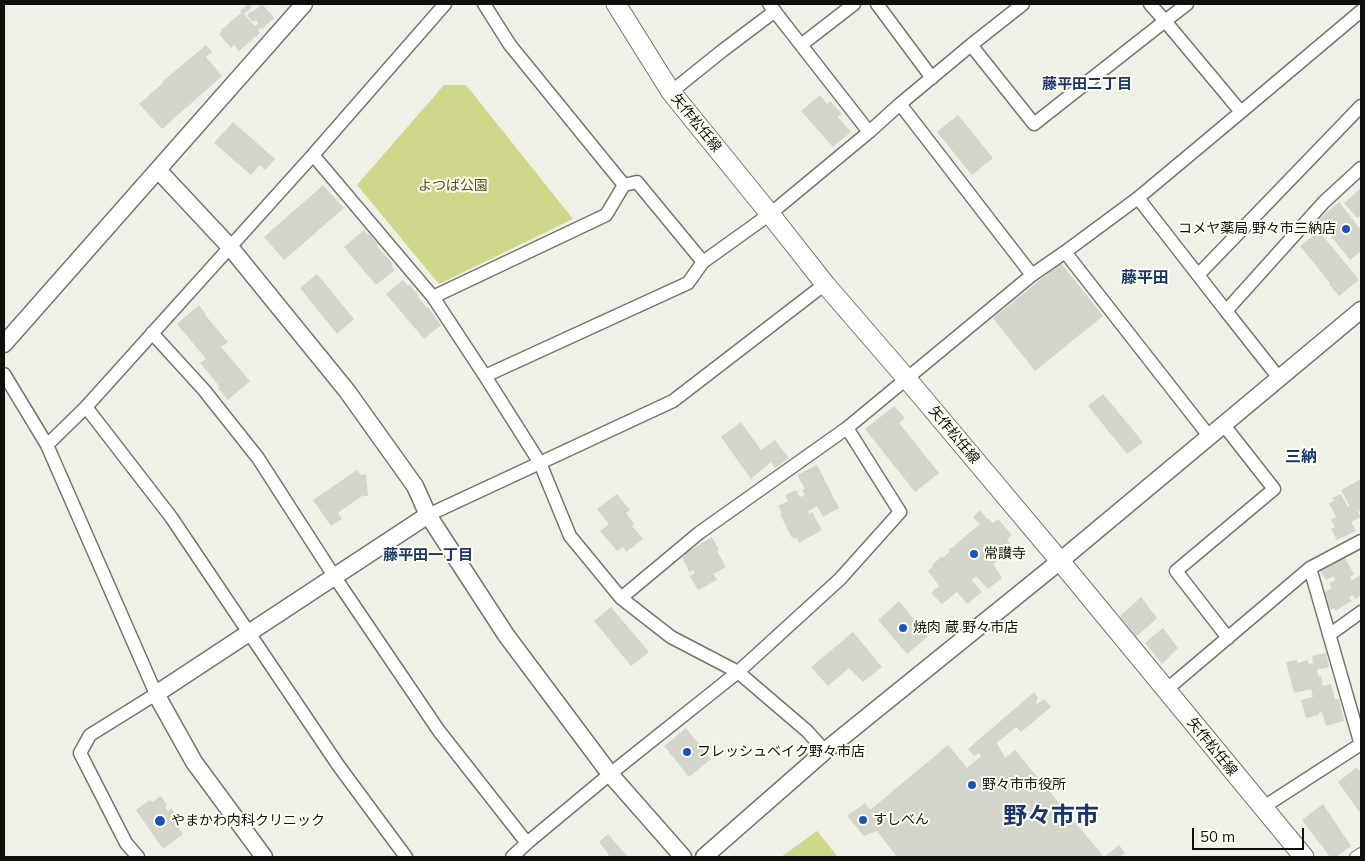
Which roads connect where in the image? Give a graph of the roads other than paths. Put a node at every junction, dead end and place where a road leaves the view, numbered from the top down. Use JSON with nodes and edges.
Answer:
{"nodes":[{"id":1,"x":304,"y":4,"type":"edge"},
{"id":2,"x":445,"y":4,"type":"edge"},
{"id":3,"x":484,"y":4,"type":"edge"},
{"id":4,"x":616,"y":4,"type":"edge"},
{"id":5,"x":854,"y":4,"type":"edge"},
{"id":6,"x":877,"y":4,"type":"edge"},
{"id":7,"x":1023,"y":4,"type":"edge"},
{"id":8,"x":1150,"y":4,"type":"edge"},
{"id":9,"x":1187,"y":4,"type":"edge"},
{"id":10,"x":772,"y":8,"type":"edge"},
{"id":11,"x":1361,"y":11,"type":"edge"},
{"id":12,"x":1165,"y":21,"type":"junction"},
{"id":13,"x":801,"y":45,"type":"junction"},
{"id":14,"x":971,"y":45,"type":"junction"},
{"id":15,"x":932,"y":78,"type":"junction"},
{"id":16,"x":671,"y":92,"type":"junction"},
{"id":17,"x":900,"y":104,"type":"junction"},
{"id":18,"x":1361,"y":106,"type":"edge"},
{"id":19,"x":1241,"y":112,"type":"junction"},
{"id":20,"x":868,"y":132,"type":"junction"},
{"id":21,"x":313,"y":155,"type":"junction"},
{"id":22,"x":1361,"y":168,"type":"edge"},
{"id":23,"x":158,"y":170,"type":"junction"},
{"id":24,"x":624,"y":185,"type":"junction"},
{"id":25,"x":1138,"y":198,"type":"junction"},
{"id":26,"x":770,"y":214,"type":"junction"},
{"id":27,"x":230,"y":247,"type":"junction"},
{"id":28,"x":1065,"y":252,"type":"junction"},
{"id":29,"x":703,"y":262,"type":"junction"},
{"id":30,"x":1032,"y":275,"type":"junction"},
{"id":31,"x":1198,"y":275,"type":"junction"},
{"id":32,"x":825,"y":284,"type":"junction"},
{"id":33,"x":432,"y":297,"type":"junction"},
{"id":34,"x":1361,"y":310,"type":"edge"},
{"id":35,"x":1226,"y":311,"type":"junction"},
{"id":36,"x":152,"y":332,"type":"junction"},
{"id":37,"x":4,"y":344,"type":"edge"},
{"id":38,"x":4,"y":374,"type":"edge"},
{"id":39,"x":485,"y":376,"type":"junction"},
{"id":40,"x":1278,"y":378,"type":"junction"},
{"id":41,"x":907,"y":379,"type":"junction"},
{"id":42,"x":86,"y":407,"type":"junction"},
{"id":43,"x":1223,"y":424,"type":"junction"},
{"id":44,"x":847,"y":428,"type":"junction"},
{"id":45,"x":1209,"y":436,"type":"junction"},
{"id":46,"x":48,"y":445,"type":"junction"},
{"id":47,"x":540,"y":462,"type":"junction"},
{"id":48,"x":428,"y":516,"type":"junction"},
{"id":49,"x":1361,"y":541,"type":"edge"},
{"id":50,"x":1060,"y":561,"type":"junction"},
{"id":51,"x":1310,"y":568,"type":"junction"},
{"id":52,"x":334,"y":576,"type":"junction"},
{"id":53,"x":622,"y":598,"type":"junction"},
{"id":54,"x":1361,"y":612,"type":"edge"},
{"id":55,"x":249,"y":633,"type":"junction"},
{"id":56,"x":1330,"y":635,"type":"junction"},
{"id":57,"x":1228,"y":638,"type":"junction"},
{"id":58,"x":738,"y":672,"type":"junction"},
{"id":59,"x":1166,"y":690,"type":"junction"},
{"id":60,"x":156,"y":694,"type":"junction"},
{"id":61,"x":1361,"y":745,"type":"edge"},
{"id":62,"x":825,"y":751,"type":"junction"},
{"id":63,"x":610,"y":774,"type":"junction"},
{"id":64,"x":1262,"y":808,"type":"junction"},
{"id":65,"x":527,"y":843,"type":"junction"},
{"id":66,"x":1361,"y":852,"type":"edge"},
{"id":67,"x":138,"y":857,"type":"edge"},
{"id":68,"x":264,"y":857,"type":"edge"},
{"id":69,"x":406,"y":857,"type":"edge"},
{"id":70,"x":512,"y":857,"type":"edge"},
{"id":71,"x":683,"y":857,"type":"edge"},
{"id":72,"x":704,"y":857,"type":"edge"},
{"id":73,"x":1304,"y":857,"type":"edge"},
{"id":74,"x":1355,"y":857,"type":"edge"}],
"edges":[{"from":1,"to":23,"type":"street"},
{"from":2,"to":21,"type":"street"},
{"from":3,"to":24,"type":"street"},
{"from":4,"to":16,"type":"main road","name":"矢作松任線"},
{"from":5,"to":13,"type":"street"},
{"from":6,"to":15,"type":"street"},
{"from":7,"to":14,"type":"street"},
{"from":8,"to":12,"type":"street"},
{"from":9,"to":12,"type":"street"},
{"from":10,"to":13,"type":"street"},
{"from":10,"to":16,"type":"street"},
{"from":11,"to":19,"type":"street"},
{"from":12,"to":14,"type":"street"},
{"from":12,"to":19,"type":"street"},
{"from":13,"to":20,"type":"street"},
{"from":14,"to":15,"type":"street"},
{"from":15,"to":17,"type":"street"},
{"from":16,"to":26,"type":"main road","name":"矢作松任線"},
{"from":17,"to":20,"type":"street"},
{"from":17,"to":30,"type":"street"},
{"from":18,"to":31,"type":"street"},
{"from":19,"to":25,"type":"street"},
{"from":20,"to":26,"type":"street"},
{"from":21,"to":27,"type":"street"},
{"from":21,"to":33,"type":"street"},
{"from":22,"to":35,"type":"street"},
{"from":23,"to":27,"type":"street"},
{"from":23,"to":37,"type":"street"},
{"from":24,"to":29,"type":"street"},
{"from":24,"to":33,"type":"street"},
{"from":25,"to":28,"type":"street"},
{"from":25,"to":31,"type":"street"},
{"from":26,"to":29,"type":"street"},
{"from":26,"to":32,"type":"main road","name":"矢作松任線"},
{"from":27,"to":36,"type":"street"},
{"from":27,"to":48,"type":"street"},
{"from":28,"to":30,"type":"street"},
{"from":28,"to":45,"type":"street"},
{"from":29,"to":39,"type":"street"},
{"from":30,"to":41,"type":"street"},
{"from":31,"to":35,"type":"street"},
{"from":32,"to":41,"type":"main road","name":"矢作松任線"},
{"from":32,"to":47,"type":"street"},
{"from":33,"to":39,"type":"street"},
{"from":34,"to":40,"type":"street"},
{"from":35,"to":40,"type":"street"},
{"from":36,"to":42,"type":"street"},
{"from":36,"to":52,"type":"street"},
{"from":38,"to":46,"type":"street"},
{"from":39,"to":47,"type":"street"},
{"from":40,"to":43,"type":"street"},
{"from":41,"to":44,"type":"street"},
{"from":41,"to":50,"type":"main road","name":"矢作松任線"},
{"from":42,"to":46,"type":"street"},
{"from":42,"to":55,"type":"street"},
{"from":43,"to":45,"type":"street"},
{"from":43,"to":57,"type":"street"},
{"from":44,"to":53,"type":"street"},
{"from":44,"to":58,"type":"street"},
{"from":45,"to":50,"type":"street"},
{"from":46,"to":60,"type":"street"},
{"from":47,"to":48,"type":"street"},
{"from":47,"to":53,"type":"street"},
{"from":48,"to":52,"type":"street"},
{"from":48,"to":63,"type":"street"},
{"from":49,"to":51,"type":"street"},
{"from":50,"to":59,"type":"main road","name":"矢作松任線"},
{"from":50,"to":62,"type":"street"},
{"from":51,"to":56,"type":"street"},
{"from":51,"to":57,"type":"street"},
{"from":52,"to":55,"type":"street"},
{"from":52,"to":65,"type":"street"},
{"from":53,"to":58,"type":"street"},
{"from":54,"to":56,"type":"street"},
{"from":55,"to":60,"type":"street"},
{"from":55,"to":69,"type":"street"},
{"from":56,"to":61,"type":"street"},
{"from":57,"to":59,"type":"street"},
{"from":58,"to":62,"type":"street"},
{"from":58,"to":63,"type":"street"},
{"from":59,"to":64,"type":"main road","name":"矢作松任線"},
{"from":60,"to":67,"type":"street"},
{"from":60,"to":68,"type":"street"},
{"from":61,"to":64,"type":"street"},
{"from":62,"to":72,"type":"street"},
{"from":63,"to":65,"type":"street"},
{"from":63,"to":71,"type":"street"},
{"from":64,"to":73,"type":"main road","name":"矢作松任線"},
{"from":65,"to":70,"type":"street"},
{"from":66,"to":74,"type":"street"}]}
